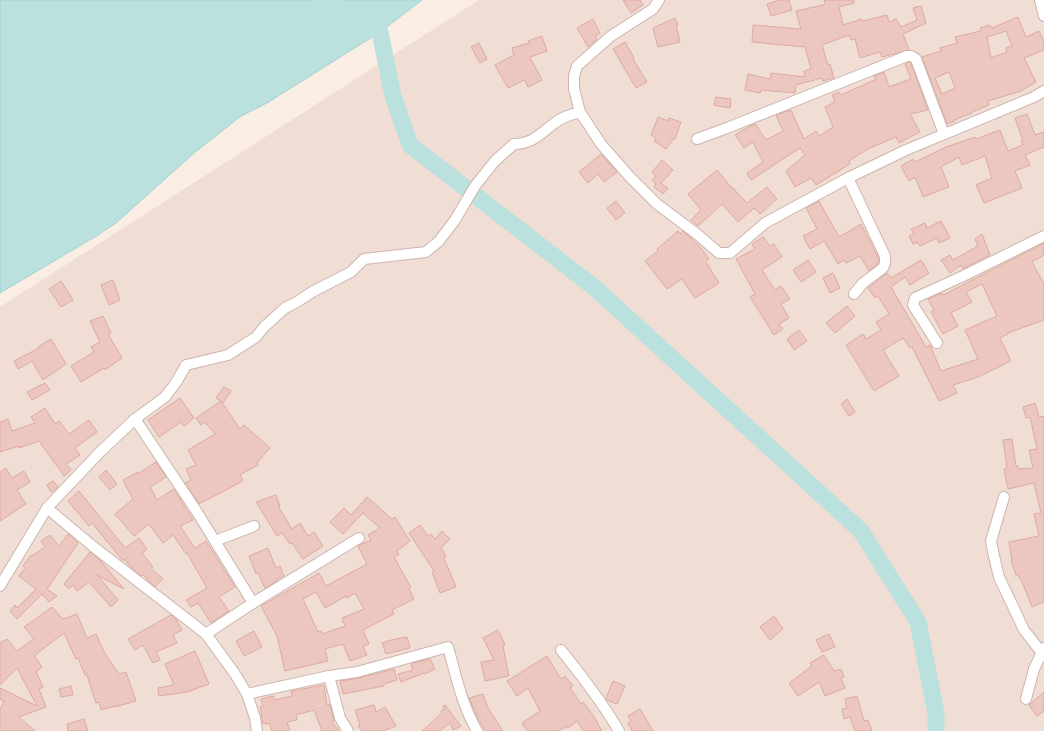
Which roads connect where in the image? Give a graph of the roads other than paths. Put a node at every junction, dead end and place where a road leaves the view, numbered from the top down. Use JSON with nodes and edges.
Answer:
{"nodes":[{"id":1,"x":659,"y":0,"type":"edge"},
{"id":2,"x":1040,"y":0,"type":"edge"},
{"id":3,"x":1044,"y":16,"type":"edge"},
{"id":4,"x":1044,"y":91,"type":"edge"},
{"id":5,"x":580,"y":112,"type":"junction"},
{"id":6,"x":944,"y":134,"type":"junction"},
{"id":7,"x":697,"y":139,"type":"dead end"},
{"id":8,"x":848,"y":178,"type":"junction"},
{"id":9,"x":1044,"y":236,"type":"edge"},
{"id":10,"x":854,"y":294,"type":"dead end"},
{"id":11,"x":937,"y":343,"type":"dead end"},
{"id":12,"x":135,"y":419,"type":"junction"},
{"id":13,"x":1004,"y":497,"type":"dead end"},
{"id":14,"x":47,"y":508,"type":"junction"},
{"id":15,"x":254,"y":526,"type":"dead end"},
{"id":16,"x":360,"y":538,"type":"dead end"},
{"id":17,"x":215,"y":541,"type":"junction"},
{"id":18,"x":0,"y":586,"type":"edge"},
{"id":19,"x":253,"y":604,"type":"junction"},
{"id":20,"x":206,"y":634,"type":"junction"},
{"id":21,"x":561,"y":650,"type":"dead end"},
{"id":22,"x":1043,"y":651,"type":"edge"},
{"id":23,"x":329,"y":676,"type":"junction"},
{"id":24,"x":247,"y":694,"type":"junction"},
{"id":25,"x":1026,"y":699,"type":"dead end"},
{"id":26,"x":257,"y":731,"type":"edge"},
{"id":27,"x":348,"y":731,"type":"edge"},
{"id":28,"x":477,"y":731,"type":"edge"},
{"id":29,"x":619,"y":731,"type":"edge"}],
"edges":[{"from":1,"to":5,"type":"street"},
{"from":2,"to":3,"type":"street"},
{"from":4,"to":6,"type":"street"},
{"from":5,"to":8,"type":"street"},
{"from":5,"to":12,"type":"street"},
{"from":6,"to":7,"type":"street"},
{"from":6,"to":8,"type":"street"},
{"from":8,"to":10,"type":"street"},
{"from":9,"to":11,"type":"street"},
{"from":12,"to":14,"type":"street"},
{"from":12,"to":17,"type":"street"},
{"from":13,"to":22,"type":"street"},
{"from":14,"to":18,"type":"street"},
{"from":14,"to":20,"type":"street"},
{"from":15,"to":17,"type":"street"},
{"from":16,"to":19,"type":"street"},
{"from":17,"to":19,"type":"street"},
{"from":19,"to":20,"type":"street"},
{"from":20,"to":24,"type":"street"},
{"from":21,"to":29,"type":"street"},
{"from":22,"to":25,"type":"street"},
{"from":23,"to":24,"type":"street"},
{"from":23,"to":27,"type":"street"},
{"from":23,"to":28,"type":"street"},
{"from":24,"to":26,"type":"street"}]}
